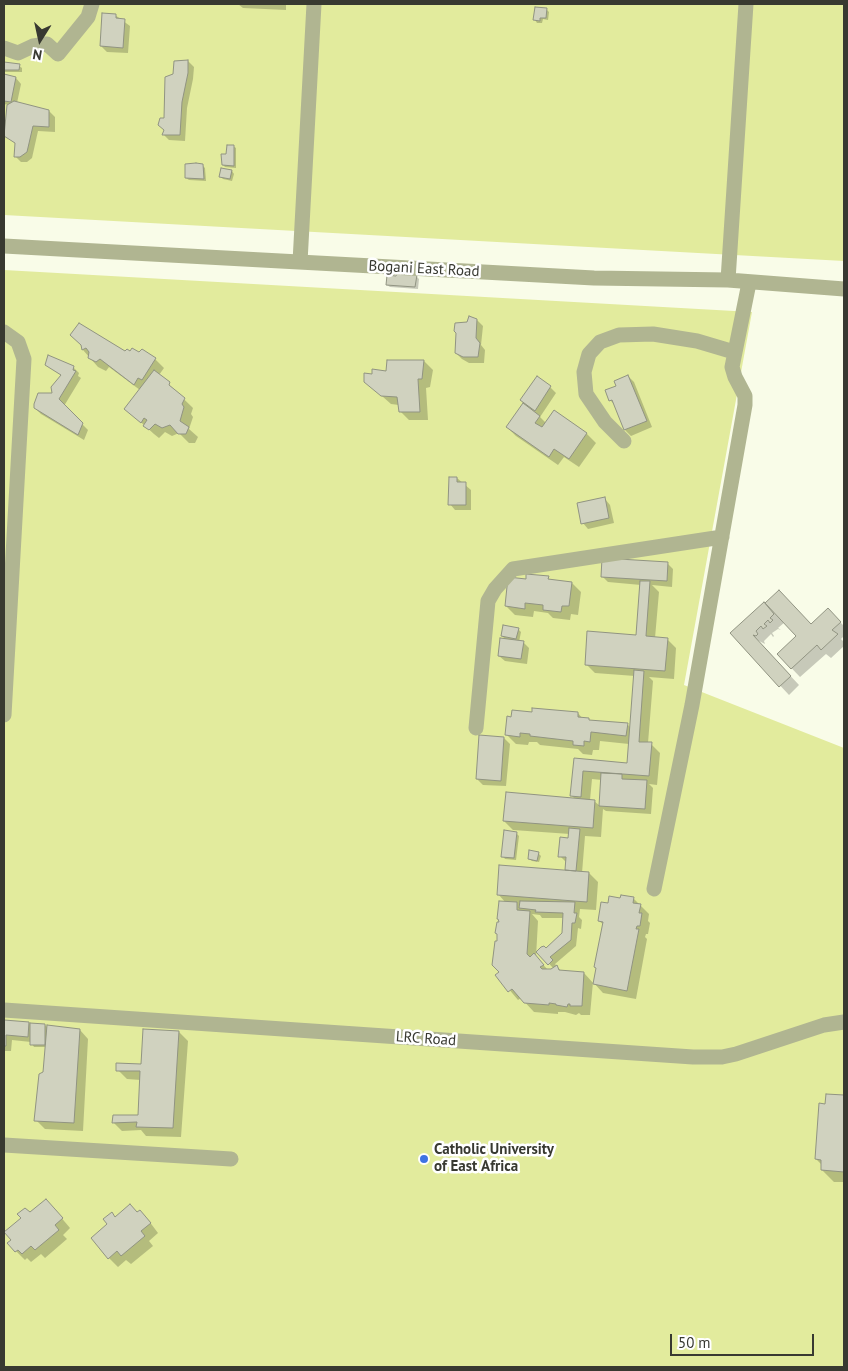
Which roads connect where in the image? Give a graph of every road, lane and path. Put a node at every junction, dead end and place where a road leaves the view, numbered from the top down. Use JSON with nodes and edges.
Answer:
{"nodes":[{"id":1,"x":92,"y":4,"type":"edge"},
{"id":2,"x":314,"y":4,"type":"edge"},
{"id":3,"x":746,"y":4,"type":"edge"},
{"id":4,"x":4,"y":48,"type":"edge"},
{"id":5,"x":4,"y":246,"type":"edge"},
{"id":6,"x":300,"y":262,"type":"junction"},
{"id":7,"x":728,"y":280,"type":"junction"},
{"id":8,"x":749,"y":283,"type":"junction"},
{"id":9,"x":844,"y":289,"type":"edge"},
{"id":10,"x":4,"y":332,"type":"edge"},
{"id":11,"x":734,"y":352,"type":"junction"},
{"id":12,"x":624,"y":441,"type":"dead end"},
{"id":13,"x":722,"y":537,"type":"junction"},
{"id":14,"x":4,"y":715,"type":"edge"},
{"id":15,"x":476,"y":728,"type":"dead end"},
{"id":16,"x":654,"y":889,"type":"dead end"},
{"id":17,"x":4,"y":1010,"type":"edge"},
{"id":18,"x":844,"y":1022,"type":"edge"},
{"id":19,"x":4,"y":1145,"type":"edge"},
{"id":20,"x":231,"y":1159,"type":"dead end"}],
"edges":[{"from":1,"to":4,"type":"street"},
{"from":2,"to":6,"type":"street"},
{"from":3,"to":7,"type":"street"},
{"from":5,"to":6,"type":"street","name":"Bogani East Road"},
{"from":6,"to":7,"type":"street","name":"Bogani East Road"},
{"from":7,"to":8,"type":"street","name":"Bogani East Road"},
{"from":8,"to":9,"type":"street","name":"Bogani East Road"},
{"from":8,"to":11,"type":"street"},
{"from":10,"to":14,"type":"street"},
{"from":11,"to":12,"type":"street"},
{"from":11,"to":13,"type":"street"},
{"from":13,"to":15,"type":"street"},
{"from":13,"to":16,"type":"street"},
{"from":17,"to":18,"type":"street","name":"LRC Road"},
{"from":19,"to":20,"type":"street"}]}
